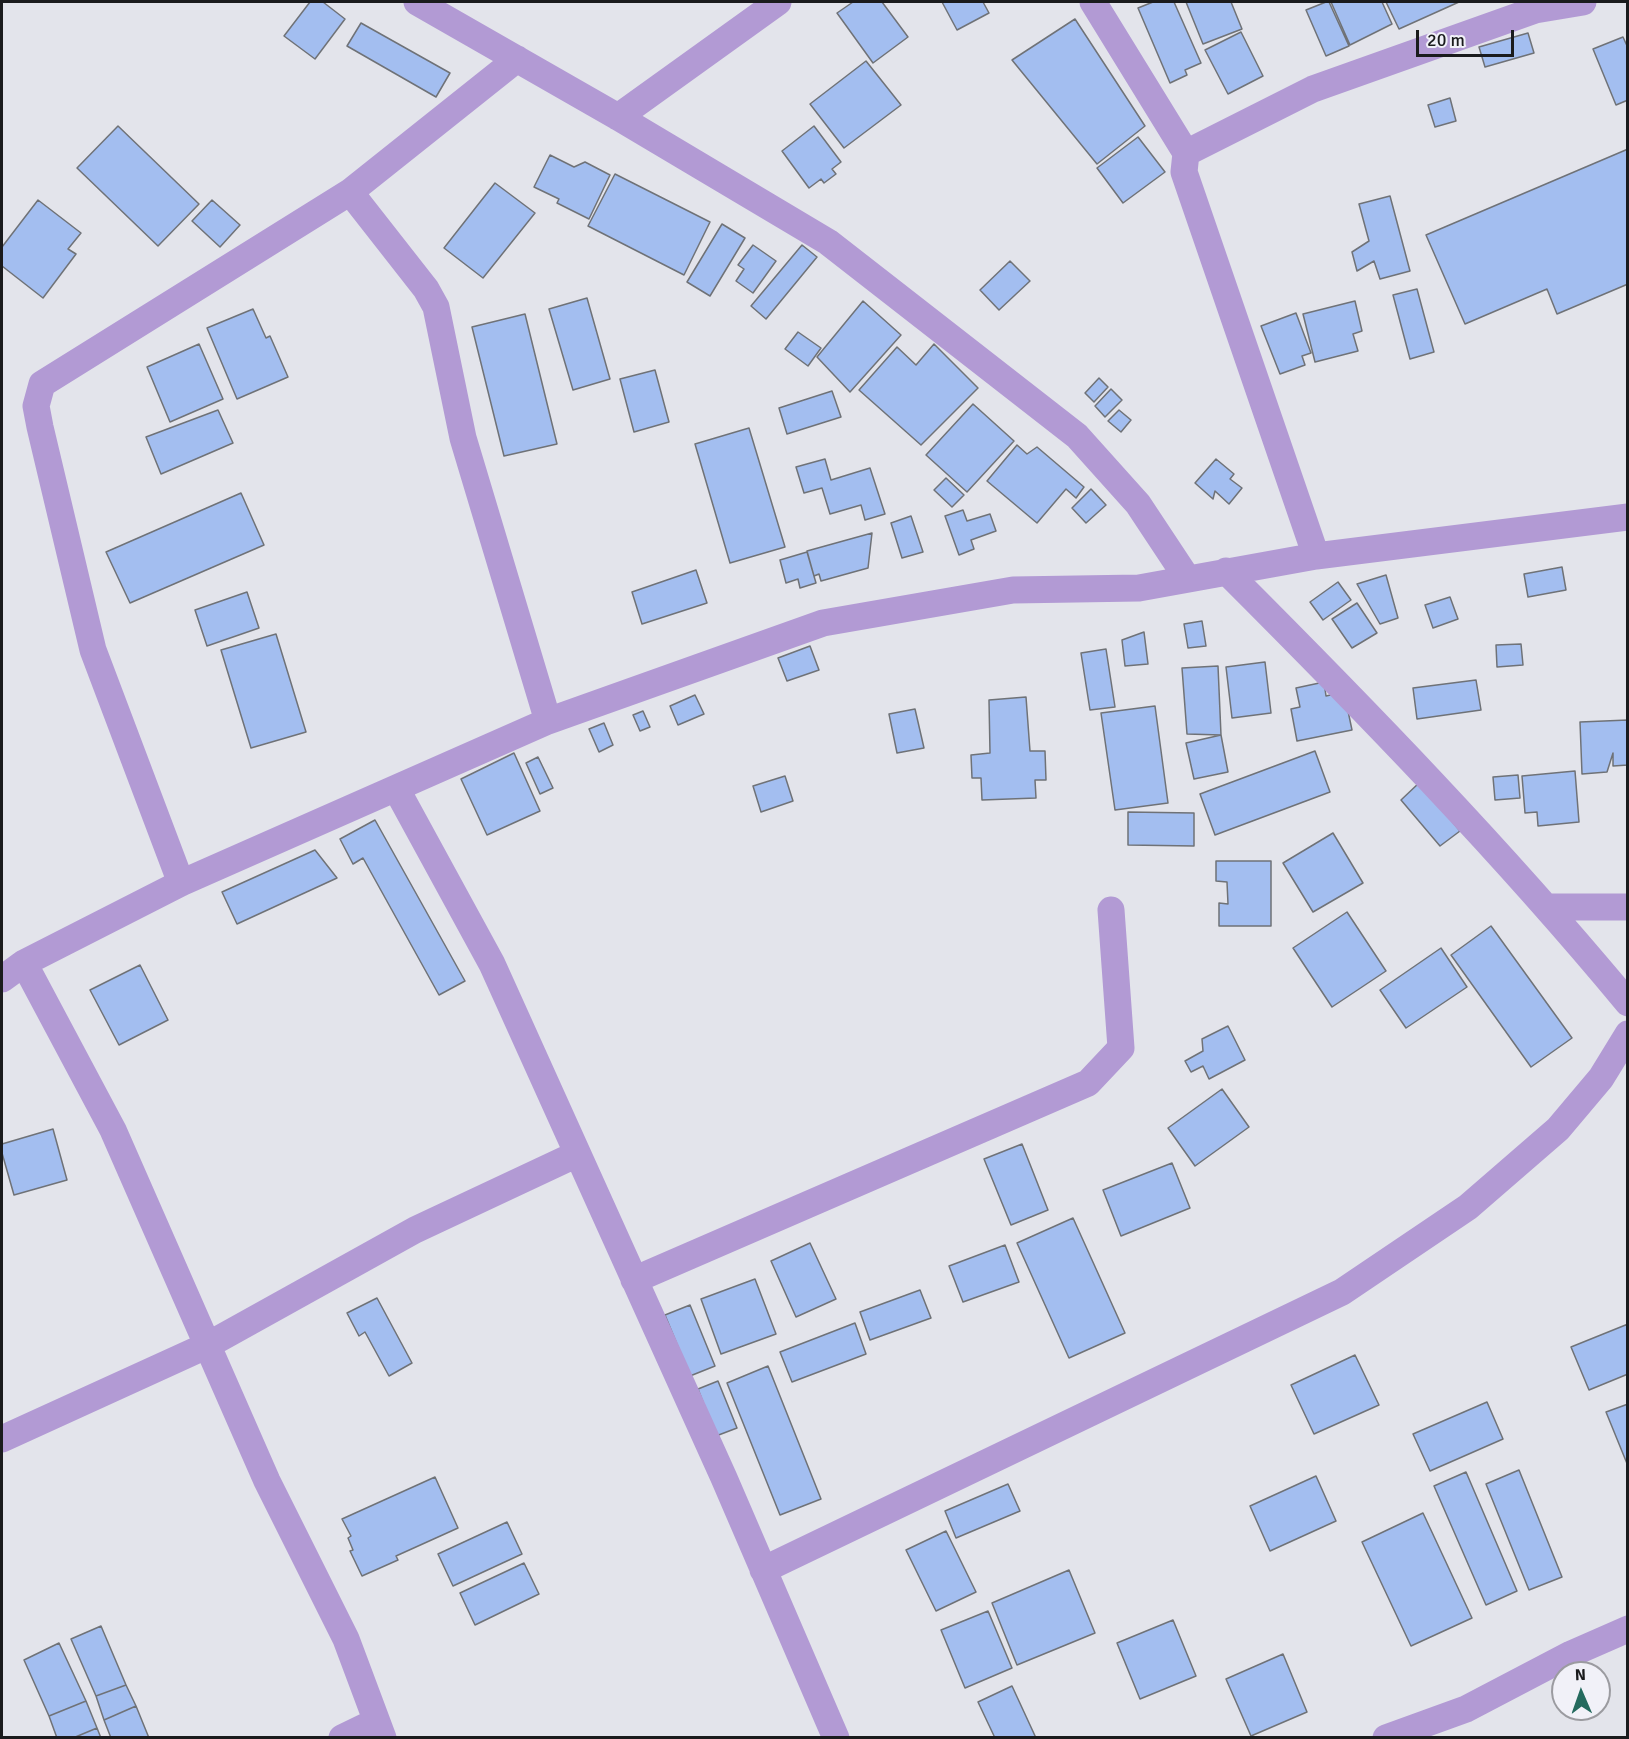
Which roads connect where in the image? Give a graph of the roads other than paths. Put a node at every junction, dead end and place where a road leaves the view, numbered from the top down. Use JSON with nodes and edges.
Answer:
{"nodes":[{"id":1,"x":417,"y":2,"type":"edge"},
{"id":2,"x":778,"y":2,"type":"edge"},
{"id":3,"x":1093,"y":2,"type":"edge"},
{"id":4,"x":1583,"y":2,"type":"edge"},
{"id":5,"x":517,"y":59,"type":"junction"},
{"id":6,"x":618,"y":117,"type":"junction"},
{"id":7,"x":1186,"y":153,"type":"junction"},
{"id":8,"x":350,"y":192,"type":"junction"},
{"id":9,"x":1628,"y":517,"type":"edge"},
{"id":10,"x":1316,"y":556,"type":"junction"},
{"id":11,"x":1226,"y":571,"type":"junction"},
{"id":12,"x":1187,"y":578,"type":"junction"},
{"id":13,"x":548,"y":721,"type":"junction"},
{"id":14,"x":397,"y":790,"type":"junction"},
{"id":15,"x":181,"y":883,"type":"junction"},
{"id":16,"x":1548,"y":907,"type":"junction"},
{"id":17,"x":1628,"y":907,"type":"edge"},
{"id":18,"x":1110,"y":910,"type":"dead end"},
{"id":19,"x":24,"y":963,"type":"junction"},
{"id":20,"x":2,"y":978,"type":"edge"},
{"id":21,"x":1628,"y":1003,"type":"edge"},
{"id":22,"x":1628,"y":1034,"type":"edge"},
{"id":23,"x":577,"y":1154,"type":"junction"},
{"id":24,"x":634,"y":1280,"type":"junction"},
{"id":25,"x":208,"y":1346,"type":"junction"},
{"id":26,"x":2,"y":1439,"type":"edge"},
{"id":27,"x":763,"y":1570,"type":"junction"},
{"id":28,"x":1628,"y":1629,"type":"edge"},
{"id":29,"x":379,"y":1730,"type":"edge"},
{"id":30,"x":342,"y":1737,"type":"edge"},
{"id":31,"x":836,"y":1737,"type":"edge"},
{"id":32,"x":1386,"y":1737,"type":"edge"}],
"edges":[{"from":1,"to":5,"type":"street"},
{"from":2,"to":6,"type":"street"},
{"from":3,"to":7,"type":"street"},
{"from":4,"to":7,"type":"street"},
{"from":5,"to":6,"type":"street"},
{"from":5,"to":8,"type":"street"},
{"from":6,"to":12,"type":"street"},
{"from":7,"to":10,"type":"street"},
{"from":8,"to":13,"type":"street"},
{"from":8,"to":15,"type":"street"},
{"from":9,"to":10,"type":"street"},
{"from":10,"to":11,"type":"street"},
{"from":11,"to":12,"type":"street"},
{"from":11,"to":16,"type":"street"},
{"from":12,"to":13,"type":"street"},
{"from":13,"to":14,"type":"street"},
{"from":14,"to":15,"type":"street"},
{"from":14,"to":23,"type":"street"},
{"from":15,"to":19,"type":"street"},
{"from":16,"to":17,"type":"street"},
{"from":16,"to":21,"type":"street"},
{"from":18,"to":24,"type":"street"},
{"from":19,"to":20,"type":"street"},
{"from":19,"to":25,"type":"street"},
{"from":22,"to":27,"type":"street"},
{"from":23,"to":24,"type":"street"},
{"from":23,"to":25,"type":"street"},
{"from":24,"to":27,"type":"street"},
{"from":25,"to":26,"type":"street"},
{"from":25,"to":29,"type":"street"},
{"from":27,"to":31,"type":"street"},
{"from":28,"to":32,"type":"street"},
{"from":29,"to":30,"type":"street"}]}
